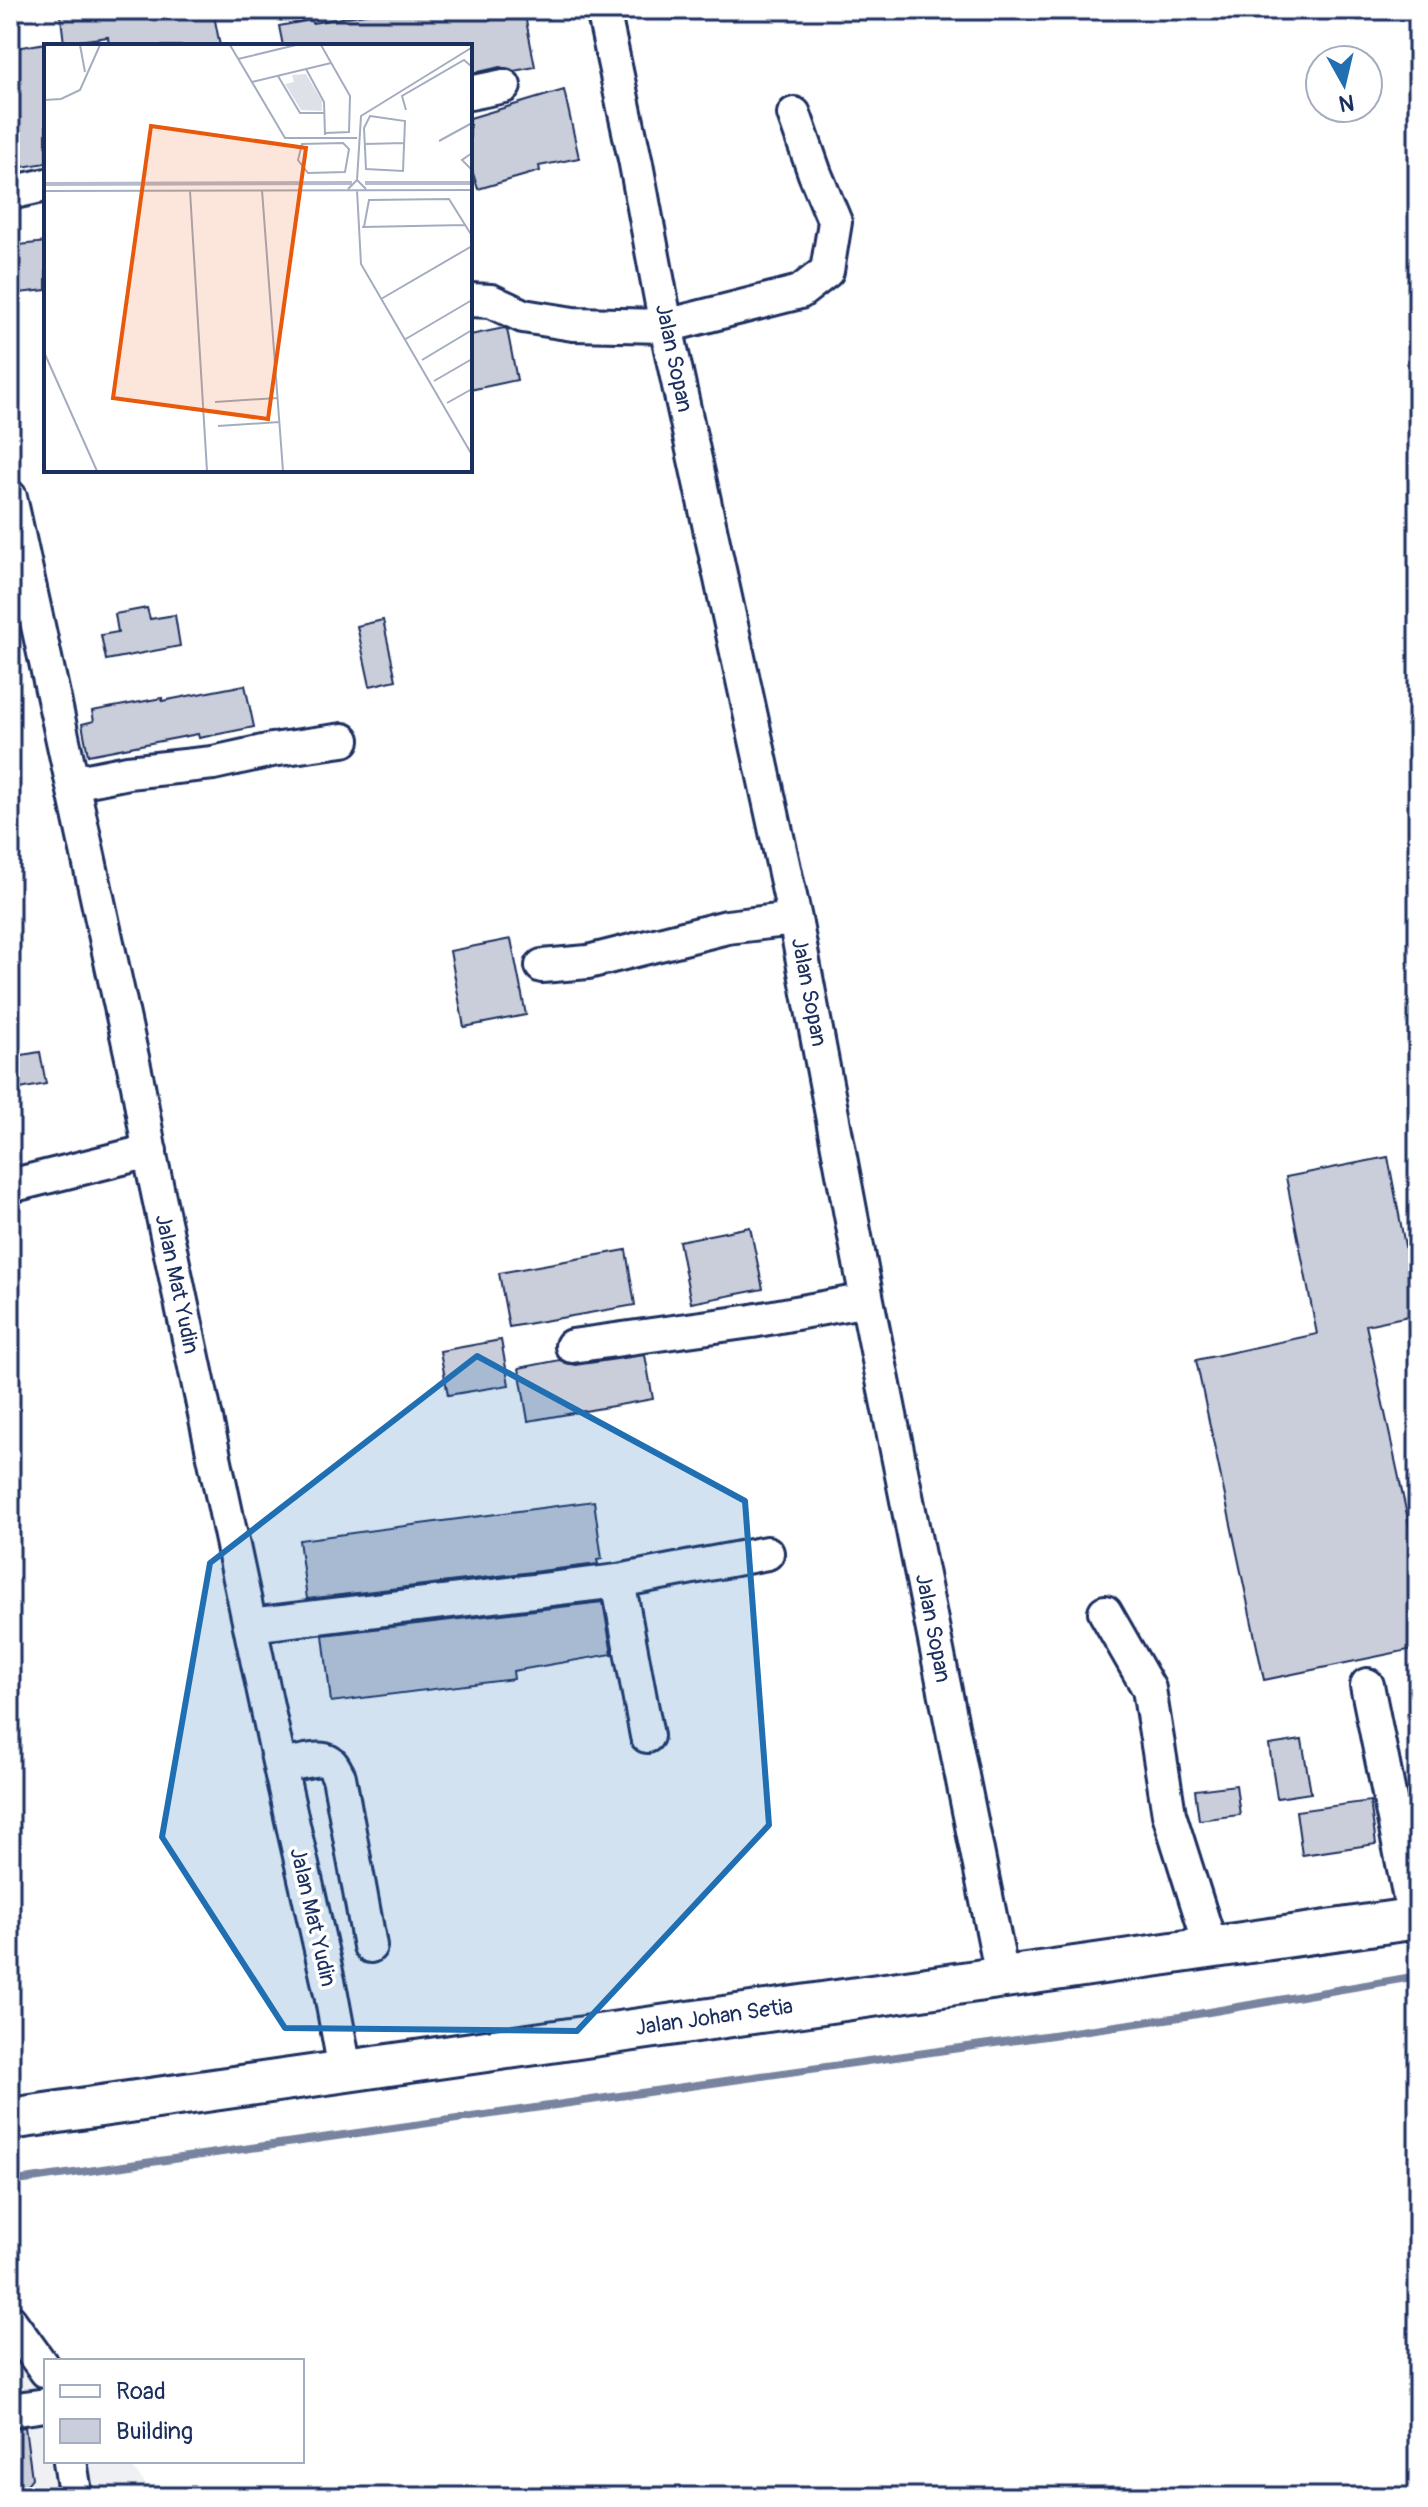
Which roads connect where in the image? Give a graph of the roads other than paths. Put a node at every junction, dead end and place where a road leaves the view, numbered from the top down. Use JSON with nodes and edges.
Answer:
{"nodes":[{"id":1,"x":603,"y":10,"type":"edge"},
{"id":2,"x":504,"y":86,"type":"dead end"},
{"id":3,"x":472,"y":93,"type":"edge"},
{"id":4,"x":794,"y":114,"type":"dead end"},
{"id":5,"x":44,"y":185,"type":"edge"},
{"id":6,"x":10,"y":193,"type":"edge"},
{"id":7,"x":472,"y":300,"type":"edge"},
{"id":8,"x":666,"y":326,"type":"junction"},
{"id":9,"x":10,"y":497,"type":"edge"},
{"id":10,"x":343,"y":740,"type":"dead end"},
{"id":11,"x":73,"y":783,"type":"junction"},
{"id":12,"x":795,"y":919,"type":"junction"},
{"id":13,"x":542,"y":966,"type":"dead end"},
{"id":14,"x":150,"y":1151,"type":"junction"},
{"id":15,"x":10,"y":1186,"type":"edge"},
{"id":16,"x":867,"y":1300,"type":"junction"},
{"id":17,"x":572,"y":1346,"type":"dead end"},
{"id":18,"x":767,"y":1553,"type":"dead end"},
{"id":19,"x":618,"y":1581,"type":"junction"},
{"id":20,"x":1105,"y":1612,"type":"dead end"},
{"id":21,"x":250,"y":1625,"type":"junction"},
{"id":22,"x":1367,"y":1685,"type":"dead end"},
{"id":23,"x":647,"y":1736,"type":"dead end"},
{"id":24,"x":280,"y":1767,"type":"junction"},
{"id":25,"x":1416,"y":1918,"type":"edge"},
{"id":26,"x":370,"y":1946,"type":"dead end"},
{"id":27,"x":1211,"y":1947,"type":"junction"},
{"id":28,"x":1002,"y":1976,"type":"junction"},
{"id":29,"x":345,"y":2070,"type":"junction"},
{"id":30,"x":10,"y":2119,"type":"edge"},
{"id":31,"x":10,"y":2321,"type":"edge"},
{"id":32,"x":44,"y":2368,"type":"edge"},
{"id":33,"x":44,"y":2405,"type":"edge"},
{"id":34,"x":10,"y":2410,"type":"edge"},
{"id":35,"x":70,"y":2463,"type":"edge"},
{"id":36,"x":73,"y":2497,"type":"edge"}],
"edges":[{"from":1,"to":8,"type":"street","name":"Jalan Sopan"},
{"from":2,"to":3,"type":"street"},
{"from":4,"to":8,"type":"street"},
{"from":5,"to":6,"type":"street"},
{"from":7,"to":8,"type":"street"},
{"from":8,"to":12,"type":"street","name":"Jalan Sopan"},
{"from":9,"to":11,"type":"street","name":"Jalan Mat Yudin"},
{"from":10,"to":11,"type":"street"},
{"from":11,"to":14,"type":"street","name":"Jalan Mat Yudin"},
{"from":12,"to":13,"type":"street"},
{"from":12,"to":16,"type":"street","name":"Jalan Sopan"},
{"from":14,"to":15,"type":"street"},
{"from":14,"to":21,"type":"street","name":"Jalan Mat Yudin"},
{"from":16,"to":17,"type":"street"},
{"from":16,"to":28,"type":"street","name":"Jalan Sopan"},
{"from":18,"to":19,"type":"street"},
{"from":19,"to":21,"type":"street"},
{"from":19,"to":23,"type":"street"},
{"from":20,"to":27,"type":"street"},
{"from":21,"to":24,"type":"street","name":"Jalan Mat Yudin"},
{"from":22,"to":25,"type":"street"},
{"from":24,"to":26,"type":"street"},
{"from":24,"to":29,"type":"street","name":"Jalan Mat Yudin"},
{"from":25,"to":27,"type":"main road","name":"Jalan Johan Setia"},
{"from":27,"to":28,"type":"main road","name":"Jalan Johan Setia"},
{"from":28,"to":29,"type":"main road","name":"Jalan Johan Setia"},
{"from":29,"to":30,"type":"main road","name":"Jalan Johan Setia"},
{"from":31,"to":32,"type":"street"},
{"from":33,"to":34,"type":"street"},
{"from":35,"to":36,"type":"street"}]}
